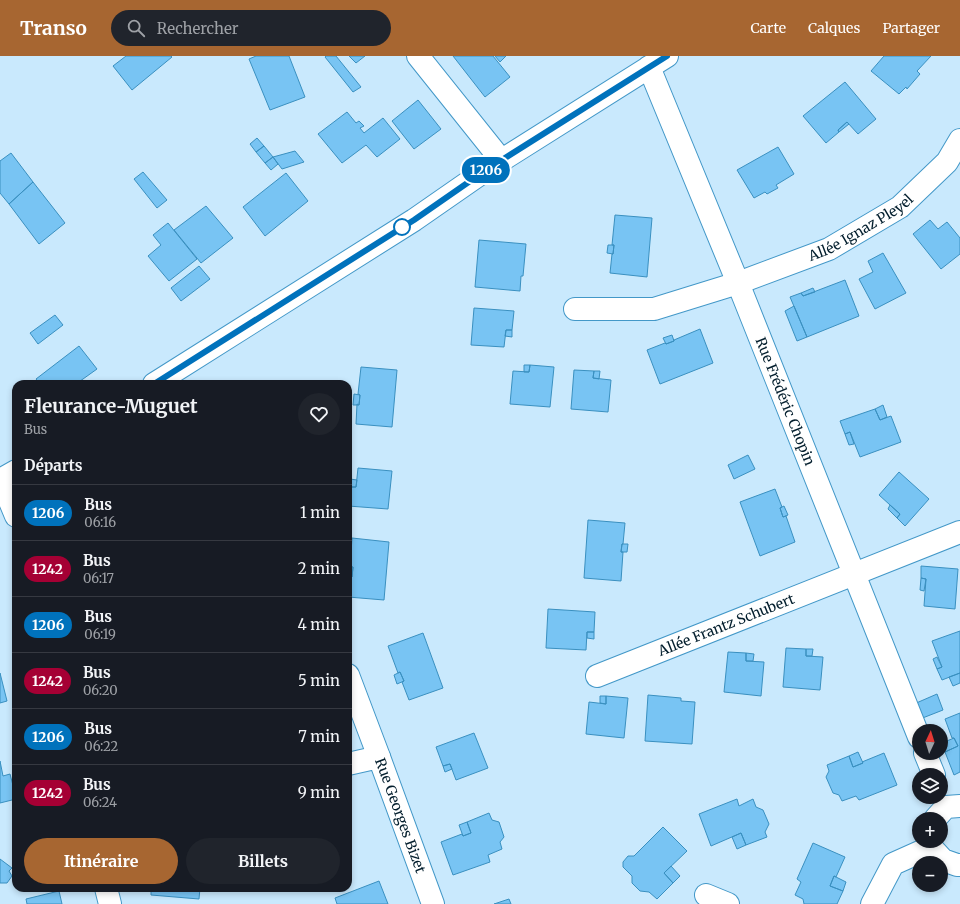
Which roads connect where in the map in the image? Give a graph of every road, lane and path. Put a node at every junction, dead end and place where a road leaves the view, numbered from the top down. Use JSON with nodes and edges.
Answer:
{"nodes":[{"id":1,"x":418,"y":56,"type":"edge"},
{"id":2,"x":667,"y":56,"type":"edge"},
{"id":3,"x":649,"y":67,"type":"junction"},
{"id":4,"x":960,"y":140,"type":"edge"},
{"id":5,"x":502,"y":161,"type":"junction"},
{"id":6,"x":738,"y":283,"type":"junction"},
{"id":7,"x":575,"y":309,"type":"dead end"},
{"id":8,"x":160,"y":380,"type":"edge"},
{"id":9,"x":4,"y":477,"type":"edge"},
{"id":10,"x":12,"y":503,"type":"edge"},
{"id":11,"x":960,"y":532,"type":"edge"},
{"id":12,"x":855,"y":573,"type":"junction"},
{"id":13,"x":597,"y":676,"type":"dead end"},
{"id":14,"x":352,"y":686,"type":"edge"},
{"id":15,"x":914,"y":724,"type":"edge"},
{"id":16,"x":379,"y":757,"type":"junction"},
{"id":17,"x":352,"y":763,"type":"edge"},
{"id":18,"x":923,"y":848,"type":"edge"},
{"id":19,"x":934,"y":848,"type":"edge"},
{"id":20,"x":960,"y":865,"type":"edge"},
{"id":21,"x":107,"y":892,"type":"edge"},
{"id":22,"x":706,"y":895,"type":"dead end"},
{"id":23,"x":110,"y":904,"type":"edge"},
{"id":24,"x":433,"y":904,"type":"edge"},
{"id":25,"x":728,"y":904,"type":"edge"},
{"id":26,"x":872,"y":904,"type":"edge"}],
"edges":[{"from":1,"to":5,"type":"street"},
{"from":2,"to":3,"type":"street"},
{"from":3,"to":5,"type":"street"},
{"from":3,"to":6,"type":"street","name":"Rue Frédéric Chopin"},
{"from":4,"to":6,"type":"street","name":"Allée Ignaz Pleyel"},
{"from":5,"to":8,"type":"street"},
{"from":6,"to":7,"type":"street","name":"Allée Ignaz Pleyel"},
{"from":6,"to":12,"type":"street","name":"Rue Frédéric Chopin"},
{"from":9,"to":10,"type":"street"},
{"from":11,"to":12,"type":"street","name":"Allée Frantz Schubert"},
{"from":12,"to":13,"type":"street","name":"Allée Frantz Schubert"},
{"from":12,"to":15,"type":"street","name":"Rue Frédéric Chopin"},
{"from":14,"to":16,"type":"street"},
{"from":16,"to":17,"type":"street","name":"Rue Georges Bizet"},
{"from":16,"to":24,"type":"street","name":"Rue Georges Bizet"},
{"from":18,"to":26,"type":"street"},
{"from":19,"to":20,"type":"street"},
{"from":21,"to":23,"type":"street"},
{"from":22,"to":25,"type":"street"}]}
